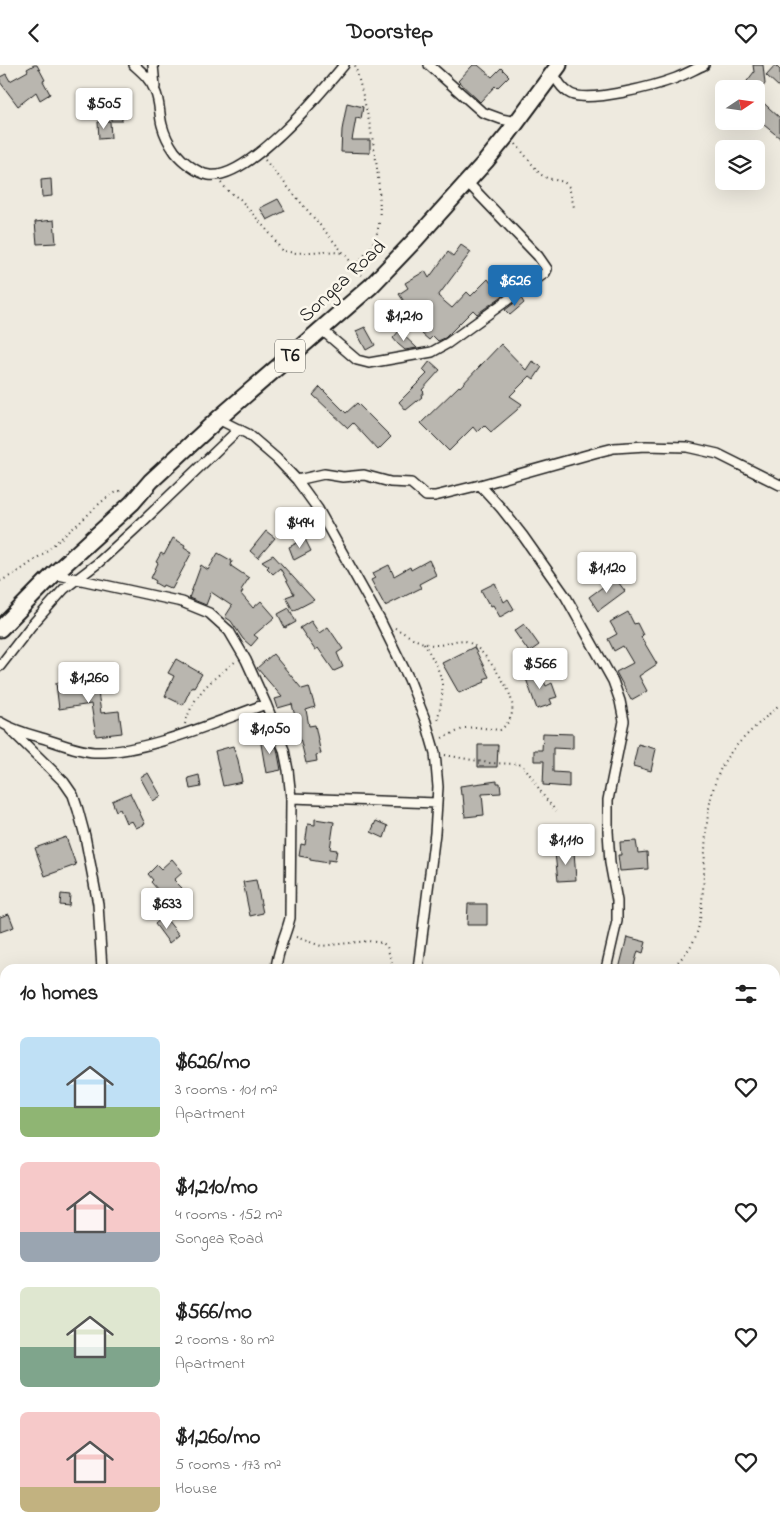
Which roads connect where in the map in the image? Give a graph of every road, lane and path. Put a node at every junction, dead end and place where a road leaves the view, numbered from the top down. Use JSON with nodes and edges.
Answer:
{"nodes":[{"id":1,"x":134,"y":65,"type":"edge"},
{"id":2,"x":153,"y":65,"type":"edge"},
{"id":3,"x":344,"y":65,"type":"edge"},
{"id":4,"x":355,"y":65,"type":"edge"},
{"id":5,"x":429,"y":65,"type":"edge"},
{"id":6,"x":704,"y":65,"type":"edge"},
{"id":7,"x":554,"y":68,"type":"edge"},
{"id":8,"x":156,"y":92,"type":"junction"},
{"id":9,"x":513,"y":128,"type":"junction"},
{"id":10,"x":259,"y":153,"type":"junction"},
{"id":11,"x":216,"y":175,"type":"junction"},
{"id":12,"x":468,"y":183,"type":"junction"},
{"id":13,"x":574,"y":207,"type":"dead end"},
{"id":14,"x":344,"y":253,"type":"junction"},
{"id":15,"x":354,"y":266,"type":"junction"},
{"id":16,"x":371,"y":286,"type":"junction"},
{"id":17,"x":322,"y":330,"type":"junction"},
{"id":18,"x":218,"y":419,"type":"junction"},
{"id":19,"x":239,"y":429,"type":"junction"},
{"id":20,"x":297,"y":480,"type":"junction"},
{"id":21,"x":480,"y":485,"type":"junction"},
{"id":22,"x":780,"y":485,"type":"edge"},
{"id":23,"x":127,"y":489,"type":"dead end"},
{"id":24,"x":54,"y":574,"type":"junction"},
{"id":25,"x":75,"y":579,"type":"junction"},
{"id":26,"x":0,"y":581,"type":"edge"},
{"id":27,"x":380,"y":620,"type":"junction"},
{"id":28,"x":0,"y":629,"type":"edge"},
{"id":29,"x":424,"y":643,"type":"junction"},
{"id":30,"x":243,"y":655,"type":"junction"},
{"id":31,"x":0,"y":666,"type":"edge"},
{"id":32,"x":780,"y":704,"type":"edge"},
{"id":33,"x":266,"y":705,"type":"junction"},
{"id":34,"x":4,"y":724,"type":"edge"},
{"id":35,"x":182,"y":733,"type":"junction"},
{"id":36,"x":431,"y":738,"type":"junction"},
{"id":37,"x":435,"y":753,"type":"junction"},
{"id":38,"x":291,"y":798,"type":"junction"},
{"id":39,"x":437,"y":803,"type":"junction"},
{"id":40,"x":556,"y":811,"type":"dead end"},
{"id":41,"x":287,"y":933,"type":"junction"},
{"id":42,"x":102,"y":964,"type":"edge"},
{"id":43,"x":277,"y":964,"type":"edge"},
{"id":44,"x":393,"y":964,"type":"edge"},
{"id":45,"x":419,"y":964,"type":"edge"},
{"id":46,"x":607,"y":964,"type":"edge"},
{"id":47,"x":675,"y":964,"type":"edge"}],
"edges":[{"from":1,"to":8,"type":"street"},
{"from":2,"to":8,"type":"street"},
{"from":3,"to":10,"type":"street"},
{"from":4,"to":15,"type":"path"},
{"from":5,"to":9,"type":"street"},
{"from":6,"to":7,"type":"street"},
{"from":7,"to":9,"type":"highway","name":"Songea Road","number":"T6"},
{"from":8,"to":11,"type":"street"},
{"from":9,"to":12,"type":"highway","name":"Songea Road","number":"T6"},
{"from":9,"to":13,"type":"path"},
{"from":10,"to":11,"type":"street"},
{"from":10,"to":14,"type":"path"},
{"from":11,"to":14,"type":"path"},
{"from":12,"to":16,"type":"highway","name":"Songea Road","number":"T6"},
{"from":12,"to":17,"type":"street"},
{"from":14,"to":15,"type":"path"},
{"from":15,"to":16,"type":"path"},
{"from":16,"to":17,"type":"highway","name":"Songea Road","number":"T6"},
{"from":17,"to":18,"type":"highway","name":"Songea Road","number":"T6"},
{"from":18,"to":19,"type":"street"},
{"from":18,"to":24,"type":"highway","name":"Songea Road","number":"T6"},
{"from":19,"to":20,"type":"street"},
{"from":19,"to":25,"type":"street"},
{"from":20,"to":21,"type":"street"},
{"from":20,"to":27,"type":"street"},
{"from":21,"to":22,"type":"street"},
{"from":21,"to":46,"type":"street"},
{"from":23,"to":26,"type":"path"},
{"from":24,"to":25,"type":"street"},
{"from":24,"to":28,"type":"highway","name":"Songea Road","number":"T6"},
{"from":25,"to":30,"type":"street"},
{"from":25,"to":31,"type":"street"},
{"from":27,"to":29,"type":"path"},
{"from":27,"to":36,"type":"street"},
{"from":29,"to":36,"type":"path"},
{"from":29,"to":36,"type":"path"},
{"from":30,"to":33,"type":"street"},
{"from":30,"to":35,"type":"path"},
{"from":32,"to":47,"type":"path"},
{"from":33,"to":35,"type":"street"},
{"from":33,"to":38,"type":"street"},
{"from":34,"to":35,"type":"street"},
{"from":34,"to":42,"type":"street"},
{"from":36,"to":37,"type":"street"},
{"from":37,"to":39,"type":"street"},
{"from":37,"to":40,"type":"path"},
{"from":38,"to":39,"type":"street"},
{"from":38,"to":41,"type":"street"},
{"from":39,"to":45,"type":"street"},
{"from":41,"to":43,"type":"street"},
{"from":41,"to":44,"type":"path"}]}
